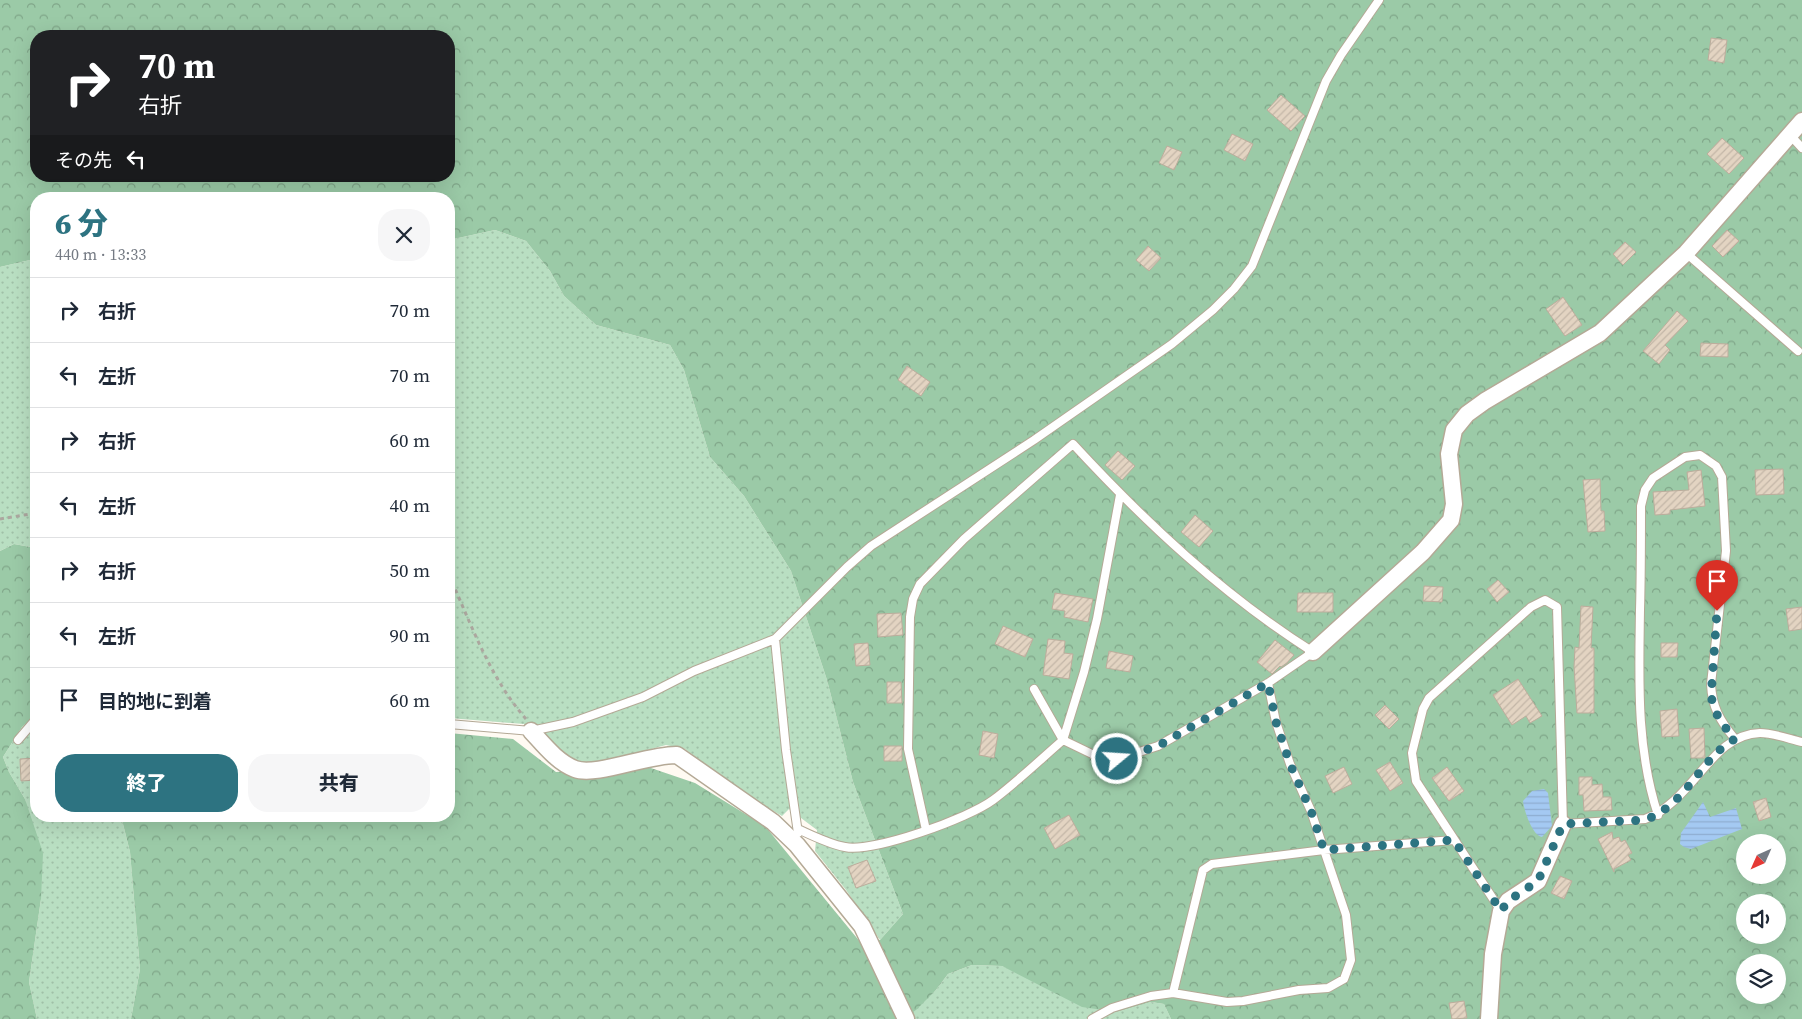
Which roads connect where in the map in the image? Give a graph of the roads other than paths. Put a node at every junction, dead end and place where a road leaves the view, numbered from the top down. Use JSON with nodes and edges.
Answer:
{"nodes":[{"id":1,"x":1379,"y":0,"type":"edge"},
{"id":2,"x":1802,"y":122,"type":"edge"},
{"id":3,"x":1790,"y":135,"type":"junction"},
{"id":4,"x":1802,"y":148,"type":"edge"},
{"id":5,"x":1686,"y":253,"type":"junction"},
{"id":6,"x":1798,"y":351,"type":"dead end"},
{"id":7,"x":1120,"y":495,"type":"junction"},
{"id":8,"x":775,"y":639,"type":"junction"},
{"id":9,"x":1313,"y":652,"type":"junction"},
{"id":10,"x":1268,"y":683,"type":"junction"},
{"id":11,"x":1034,"y":689,"type":"dead end"},
{"id":12,"x":455,"y":724,"type":"edge"},
{"id":13,"x":30,"y":726,"type":"edge"},
{"id":14,"x":534,"y":731,"type":"junction"},
{"id":15,"x":1735,"y":739,"type":"junction"},
{"id":16,"x":18,"y":740,"type":"dead end"},
{"id":17,"x":1063,"y":740,"type":"junction"},
{"id":18,"x":1802,"y":742,"type":"edge"},
{"id":19,"x":1658,"y":815,"type":"junction"},
{"id":20,"x":1563,"y":824,"type":"junction"},
{"id":21,"x":926,"y":830,"type":"junction"},
{"id":22,"x":798,"y":837,"type":"junction"},
{"id":23,"x":1454,"y":840,"type":"junction"},
{"id":24,"x":1324,"y":850,"type":"junction"},
{"id":25,"x":1501,"y":911,"type":"junction"},
{"id":26,"x":1173,"y":993,"type":"junction"},
{"id":27,"x":906,"y":1019,"type":"edge"},
{"id":28,"x":1092,"y":1019,"type":"edge"},
{"id":29,"x":1490,"y":1019,"type":"edge"}],
"edges":[{"from":1,"to":8,"type":"lane"},
{"from":2,"to":3,"type":"street"},
{"from":3,"to":4,"type":"lane"},
{"from":3,"to":5,"type":"street"},
{"from":5,"to":6,"type":"lane"},
{"from":5,"to":9,"type":"street"},
{"from":7,"to":9,"type":"lane"},
{"from":7,"to":17,"type":"lane"},
{"from":7,"to":21,"type":"lane"},
{"from":8,"to":14,"type":"lane"},
{"from":8,"to":22,"type":"lane"},
{"from":9,"to":10,"type":"lane"},
{"from":10,"to":17,"type":"lane"},
{"from":10,"to":24,"type":"lane"},
{"from":11,"to":17,"type":"lane"},
{"from":12,"to":14,"type":"lane"},
{"from":13,"to":16,"type":"lane"},
{"from":14,"to":22,"type":"street"},
{"from":15,"to":18,"type":"lane"},
{"from":15,"to":19,"type":"lane"},
{"from":15,"to":19,"type":"lane"},
{"from":17,"to":21,"type":"lane"},
{"from":19,"to":20,"type":"lane"},
{"from":20,"to":23,"type":"lane"},
{"from":20,"to":25,"type":"street"},
{"from":21,"to":22,"type":"lane"},
{"from":22,"to":27,"type":"street"},
{"from":23,"to":24,"type":"lane"},
{"from":23,"to":25,"type":"lane"},
{"from":24,"to":26,"type":"lane"},
{"from":24,"to":26,"type":"lane"},
{"from":25,"to":29,"type":"street"},
{"from":26,"to":28,"type":"lane"}]}
